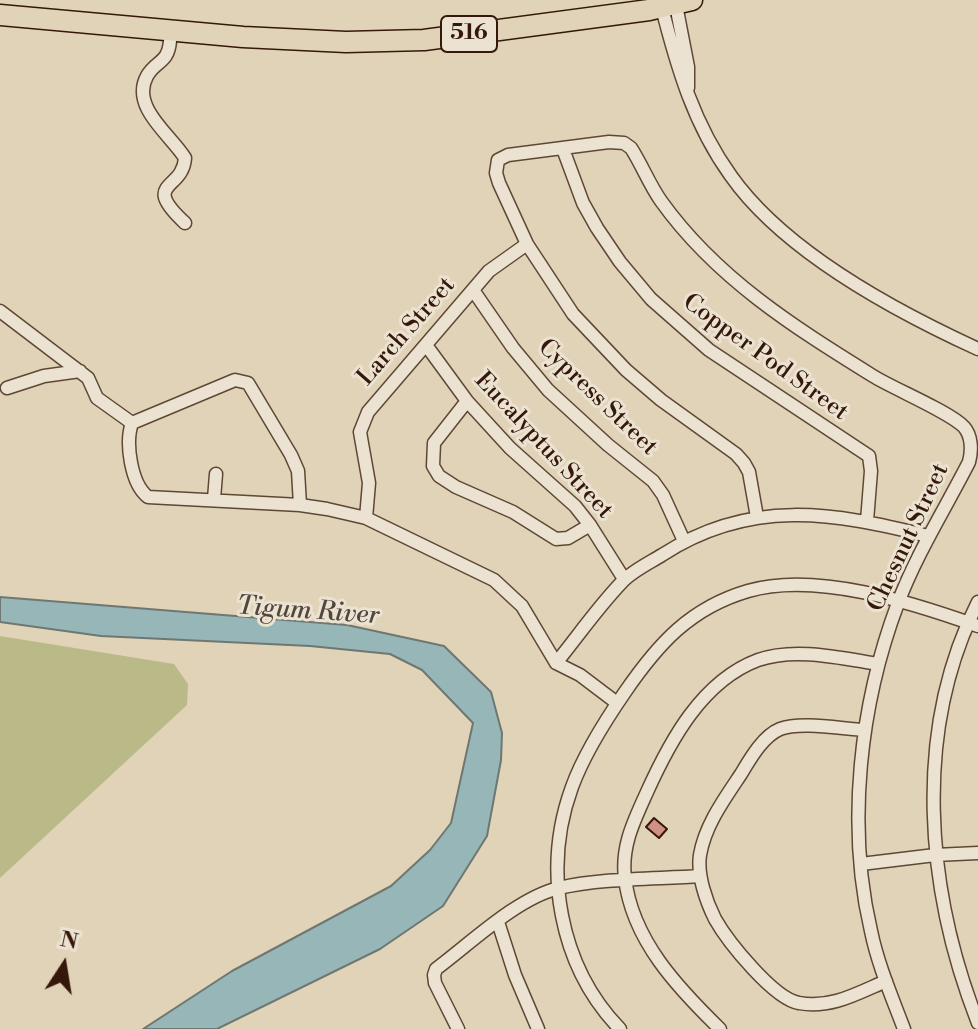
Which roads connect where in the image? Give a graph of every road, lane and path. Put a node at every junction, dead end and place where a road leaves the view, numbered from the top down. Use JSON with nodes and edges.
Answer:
{"nodes":[{"id":1,"x":677,"y":4,"type":"edge"},
{"id":2,"x":0,"y":15,"type":"edge"},
{"id":3,"x":0,"y":28,"type":"edge"},
{"id":4,"x":243,"y":37,"type":"junction"},
{"id":5,"x":170,"y":41,"type":"junction"},
{"id":6,"x":563,"y":149,"type":"junction"},
{"id":7,"x":185,"y":223,"type":"dead end"},
{"id":8,"x":527,"y":244,"type":"junction"},
{"id":9,"x":473,"y":290,"type":"junction"},
{"id":10,"x":0,"y":311,"type":"edge"},
{"id":11,"x":426,"y":345,"type":"junction"},
{"id":12,"x":978,"y":349,"type":"edge"},
{"id":13,"x":80,"y":371,"type":"junction"},
{"id":14,"x":7,"y":388,"type":"dead end"},
{"id":15,"x":467,"y":401,"type":"junction"},
{"id":16,"x":132,"y":423,"type":"junction"},
{"id":17,"x":216,"y":474,"type":"dead end"},
{"id":18,"x":214,"y":499,"type":"junction"},
{"id":19,"x":300,"y":505,"type":"junction"},
{"id":20,"x":757,"y":517,"type":"junction"},
{"id":21,"x":366,"y":518,"type":"junction"},
{"id":22,"x":867,"y":521,"type":"junction"},
{"id":23,"x":590,"y":525,"type":"junction"},
{"id":24,"x":928,"y":536,"type":"junction"},
{"id":25,"x":684,"y":541,"type":"junction"},
{"id":26,"x":624,"y":579,"type":"junction"},
{"id":27,"x":899,"y":601,"type":"junction"},
{"id":28,"x":978,"y":602,"type":"edge"},
{"id":29,"x":973,"y":624,"type":"edge"},
{"id":30,"x":556,"y":663,"type":"junction"},
{"id":31,"x":878,"y":664,"type":"junction"},
{"id":32,"x":617,"y":703,"type":"junction"},
{"id":33,"x":865,"y":730,"type":"junction"},
{"id":34,"x":978,"y":853,"type":"edge"},
{"id":35,"x":935,"y":855,"type":"junction"},
{"id":36,"x":861,"y":864,"type":"junction"},
{"id":37,"x":700,"y":876,"type":"junction"},
{"id":38,"x":625,"y":880,"type":"junction"},
{"id":39,"x":557,"y":888,"type":"junction"},
{"id":40,"x":498,"y":922,"type":"junction"},
{"id":41,"x":886,"y":981,"type":"junction"},
{"id":42,"x":978,"y":1023,"type":"edge"},
{"id":43,"x":458,"y":1029,"type":"edge"},
{"id":44,"x":538,"y":1029,"type":"edge"},
{"id":45,"x":620,"y":1029,"type":"edge"},
{"id":46,"x":720,"y":1029,"type":"edge"},
{"id":47,"x":904,"y":1029,"type":"edge"}],
"edges":[{"from":1,"to":4,"type":"highway","number":"516"},
{"from":1,"to":12,"type":"street"},
{"from":2,"to":4,"type":"highway","number":"516"},
{"from":3,"to":5,"type":"highway","number":"516"},
{"from":4,"to":5,"type":"highway","number":"516"},
{"from":5,"to":7,"type":"street"},
{"from":6,"to":8,"type":"street","name":"Chesnut Street"},
{"from":6,"to":22,"type":"street","name":"Copper Pod Street"},
{"from":6,"to":24,"type":"street","name":"Chesnut Street"},
{"from":8,"to":9,"type":"street","name":"Larch Street"},
{"from":8,"to":20,"type":"street"},
{"from":9,"to":11,"type":"street","name":"Larch Street"},
{"from":9,"to":25,"type":"street","name":"Cypress Street"},
{"from":10,"to":13,"type":"street"},
{"from":11,"to":15,"type":"street","name":"Eucalyptus Street"},
{"from":11,"to":21,"type":"street","name":"Larch Street"},
{"from":13,"to":14,"type":"street"},
{"from":13,"to":16,"type":"street"},
{"from":15,"to":23,"type":"street","name":"Eucalyptus Street"},
{"from":15,"to":23,"type":"street"},
{"from":16,"to":18,"type":"street"},
{"from":16,"to":19,"type":"street"},
{"from":17,"to":18,"type":"street"},
{"from":18,"to":19,"type":"street"},
{"from":19,"to":21,"type":"street"},
{"from":20,"to":22,"type":"street"},
{"from":20,"to":25,"type":"street"},
{"from":21,"to":30,"type":"street"},
{"from":22,"to":24,"type":"street"},
{"from":23,"to":26,"type":"street","name":"Eucalyptus Street"},
{"from":24,"to":27,"type":"street","name":"Chesnut Street"},
{"from":25,"to":26,"type":"street"},
{"from":26,"to":30,"type":"street"},
{"from":27,"to":29,"type":"street"},
{"from":27,"to":31,"type":"street","name":"Chesnut Street"},
{"from":27,"to":32,"type":"street"},
{"from":28,"to":29,"type":"street"},
{"from":29,"to":35,"type":"street"},
{"from":30,"to":32,"type":"street"},
{"from":31,"to":33,"type":"street","name":"Chesnut Street"},
{"from":31,"to":38,"type":"street"},
{"from":32,"to":39,"type":"street"},
{"from":33,"to":36,"type":"street","name":"Chesnut Street"},
{"from":33,"to":37,"type":"street"},
{"from":34,"to":35,"type":"street"},
{"from":35,"to":36,"type":"street"},
{"from":35,"to":42,"type":"street"},
{"from":36,"to":41,"type":"street","name":"Chesnut Street"},
{"from":37,"to":38,"type":"street"},
{"from":37,"to":41,"type":"street"},
{"from":38,"to":39,"type":"street"},
{"from":38,"to":46,"type":"street"},
{"from":39,"to":40,"type":"street"},
{"from":39,"to":45,"type":"street"},
{"from":40,"to":43,"type":"street"},
{"from":40,"to":44,"type":"street"},
{"from":41,"to":47,"type":"street","name":"Chesnut Street"}]}
